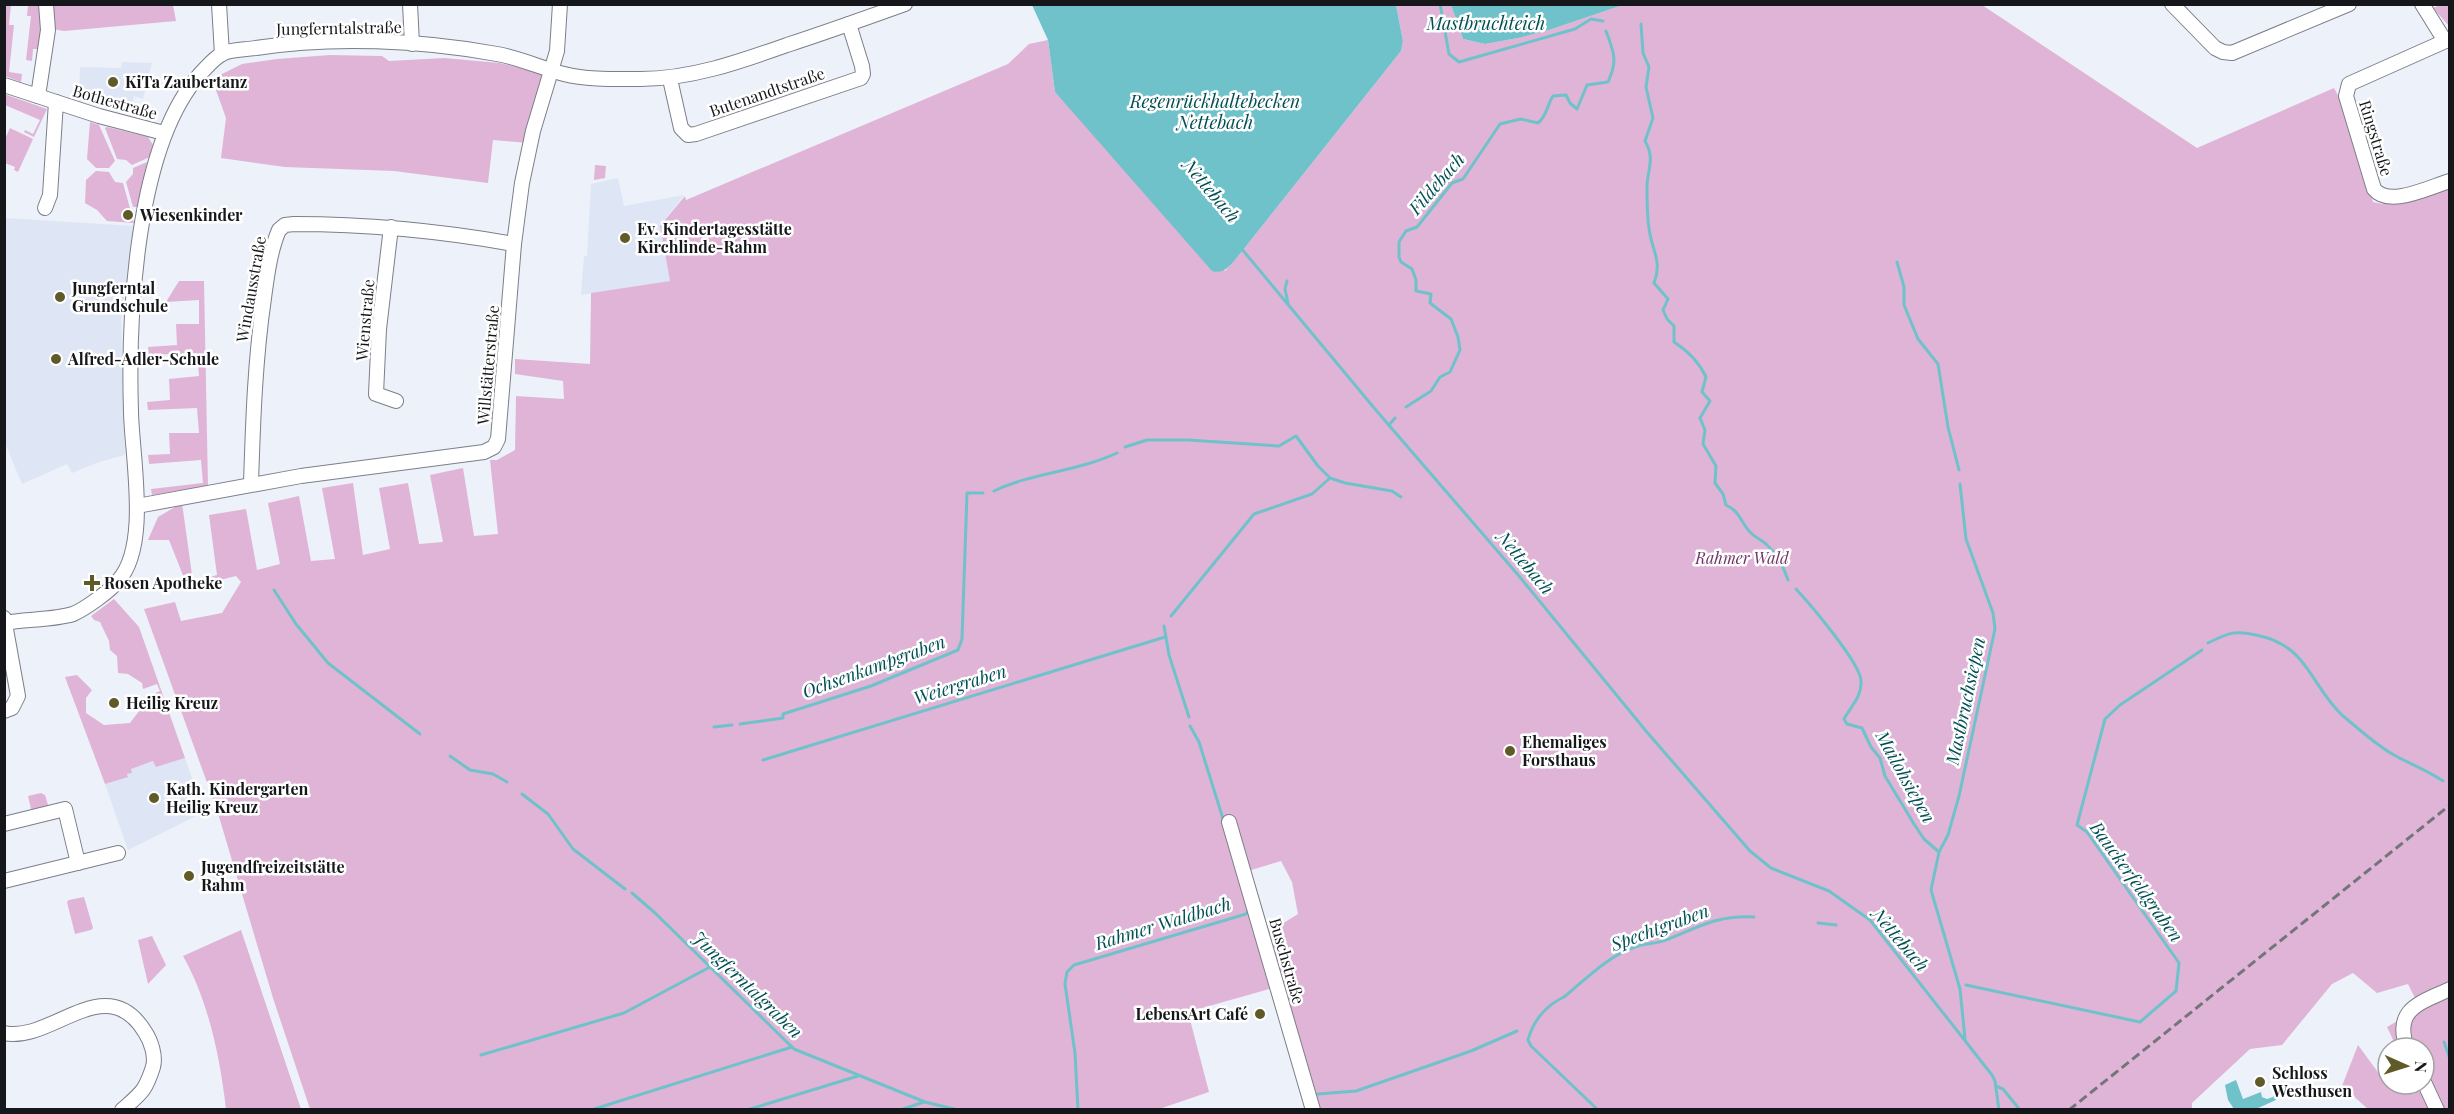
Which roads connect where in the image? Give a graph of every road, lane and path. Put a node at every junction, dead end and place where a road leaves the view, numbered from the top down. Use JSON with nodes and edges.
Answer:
{"nodes":[{"id":1,"x":46,"y":4,"type":"edge"},
{"id":2,"x":219,"y":4,"type":"edge"},
{"id":3,"x":410,"y":4,"type":"edge"},
{"id":4,"x":560,"y":4,"type":"edge"},
{"id":5,"x":2172,"y":4,"type":"edge"},
{"id":6,"x":2349,"y":4,"type":"edge"},
{"id":7,"x":2422,"y":4,"type":"edge"},
{"id":8,"x":905,"y":5,"type":"edge"},
{"id":9,"x":849,"y":24,"type":"junction"},
{"id":10,"x":2447,"y":40,"type":"edge"},
{"id":11,"x":412,"y":44,"type":"junction"},
{"id":12,"x":222,"y":54,"type":"junction"},
{"id":13,"x":551,"y":70,"type":"junction"},
{"id":14,"x":670,"y":78,"type":"junction"},
{"id":15,"x":4,"y":85,"type":"edge"},
{"id":16,"x":38,"y":96,"type":"junction"},
{"id":17,"x":56,"y":102,"type":"junction"},
{"id":18,"x":164,"y":133,"type":"junction"},
{"id":19,"x":2450,"y":181,"type":"edge"},
{"id":20,"x":45,"y":208,"type":"dead end"},
{"id":21,"x":391,"y":227,"type":"junction"},
{"id":22,"x":514,"y":244,"type":"junction"},
{"id":23,"x":396,"y":401,"type":"dead end"},
{"id":24,"x":251,"y":483,"type":"junction"},
{"id":25,"x":137,"y":506,"type":"junction"},
{"id":26,"x":5,"y":621,"type":"edge"},
{"id":27,"x":4,"y":711,"type":"edge"},
{"id":28,"x":1229,"y":822,"type":"dead end"},
{"id":29,"x":4,"y":824,"type":"edge"},
{"id":30,"x":118,"y":853,"type":"dead end"},
{"id":31,"x":78,"y":862,"type":"junction"},
{"id":32,"x":4,"y":881,"type":"edge"},
{"id":33,"x":2450,"y":989,"type":"edge"},
{"id":34,"x":4,"y":1033,"type":"edge"},
{"id":35,"x":2403,"y":1036,"type":"edge"},
{"id":36,"x":2430,"y":1096,"type":"edge"},
{"id":37,"x":122,"y":1110,"type":"edge"},
{"id":38,"x":1314,"y":1110,"type":"edge"},
{"id":39,"x":2437,"y":1110,"type":"edge"}],
"edges":[{"from":1,"to":16,"type":"street"},
{"from":2,"to":12,"type":"street"},
{"from":3,"to":11,"type":"street"},
{"from":4,"to":13,"type":"street","name":"Willstätterstraße"},
{"from":5,"to":6,"type":"street"},
{"from":7,"to":10,"type":"street"},
{"from":8,"to":9,"type":"street","name":"Jungferntalstraße"},
{"from":9,"to":14,"type":"street","name":"Jungferntalstraße"},
{"from":9,"to":14,"type":"street","name":"Butenandtstraße"},
{"from":10,"to":19,"type":"street","name":"Ringstraße"},
{"from":11,"to":12,"type":"street","name":"Jungferntalstraße"},
{"from":11,"to":13,"type":"street","name":"Jungferntalstraße"},
{"from":12,"to":18,"type":"street"},
{"from":13,"to":14,"type":"street","name":"Jungferntalstraße"},
{"from":13,"to":22,"type":"street","name":"Willstätterstraße"},
{"from":15,"to":16,"type":"street","name":"Bothestraße"},
{"from":16,"to":17,"type":"street","name":"Bothestraße"},
{"from":17,"to":18,"type":"street","name":"Bothestraße"},
{"from":17,"to":20,"type":"street","name":"Bothestraße"},
{"from":18,"to":25,"type":"street"},
{"from":21,"to":22,"type":"street","name":"Windausstraße"},
{"from":21,"to":23,"type":"street","name":"Wienstraße"},
{"from":21,"to":24,"type":"street","name":"Windausstraße"},
{"from":22,"to":24,"type":"street","name":"Willstätterstraße"},
{"from":24,"to":25,"type":"street","name":"Willstätterstraße"},
{"from":25,"to":26,"type":"street"},
{"from":26,"to":27,"type":"street"},
{"from":28,"to":38,"type":"street","name":"Buschstraße"},
{"from":29,"to":31,"type":"street"},
{"from":30,"to":31,"type":"street"},
{"from":31,"to":32,"type":"street"},
{"from":33,"to":35,"type":"street"},
{"from":34,"to":37,"type":"street"},
{"from":36,"to":39,"type":"street"}]}
